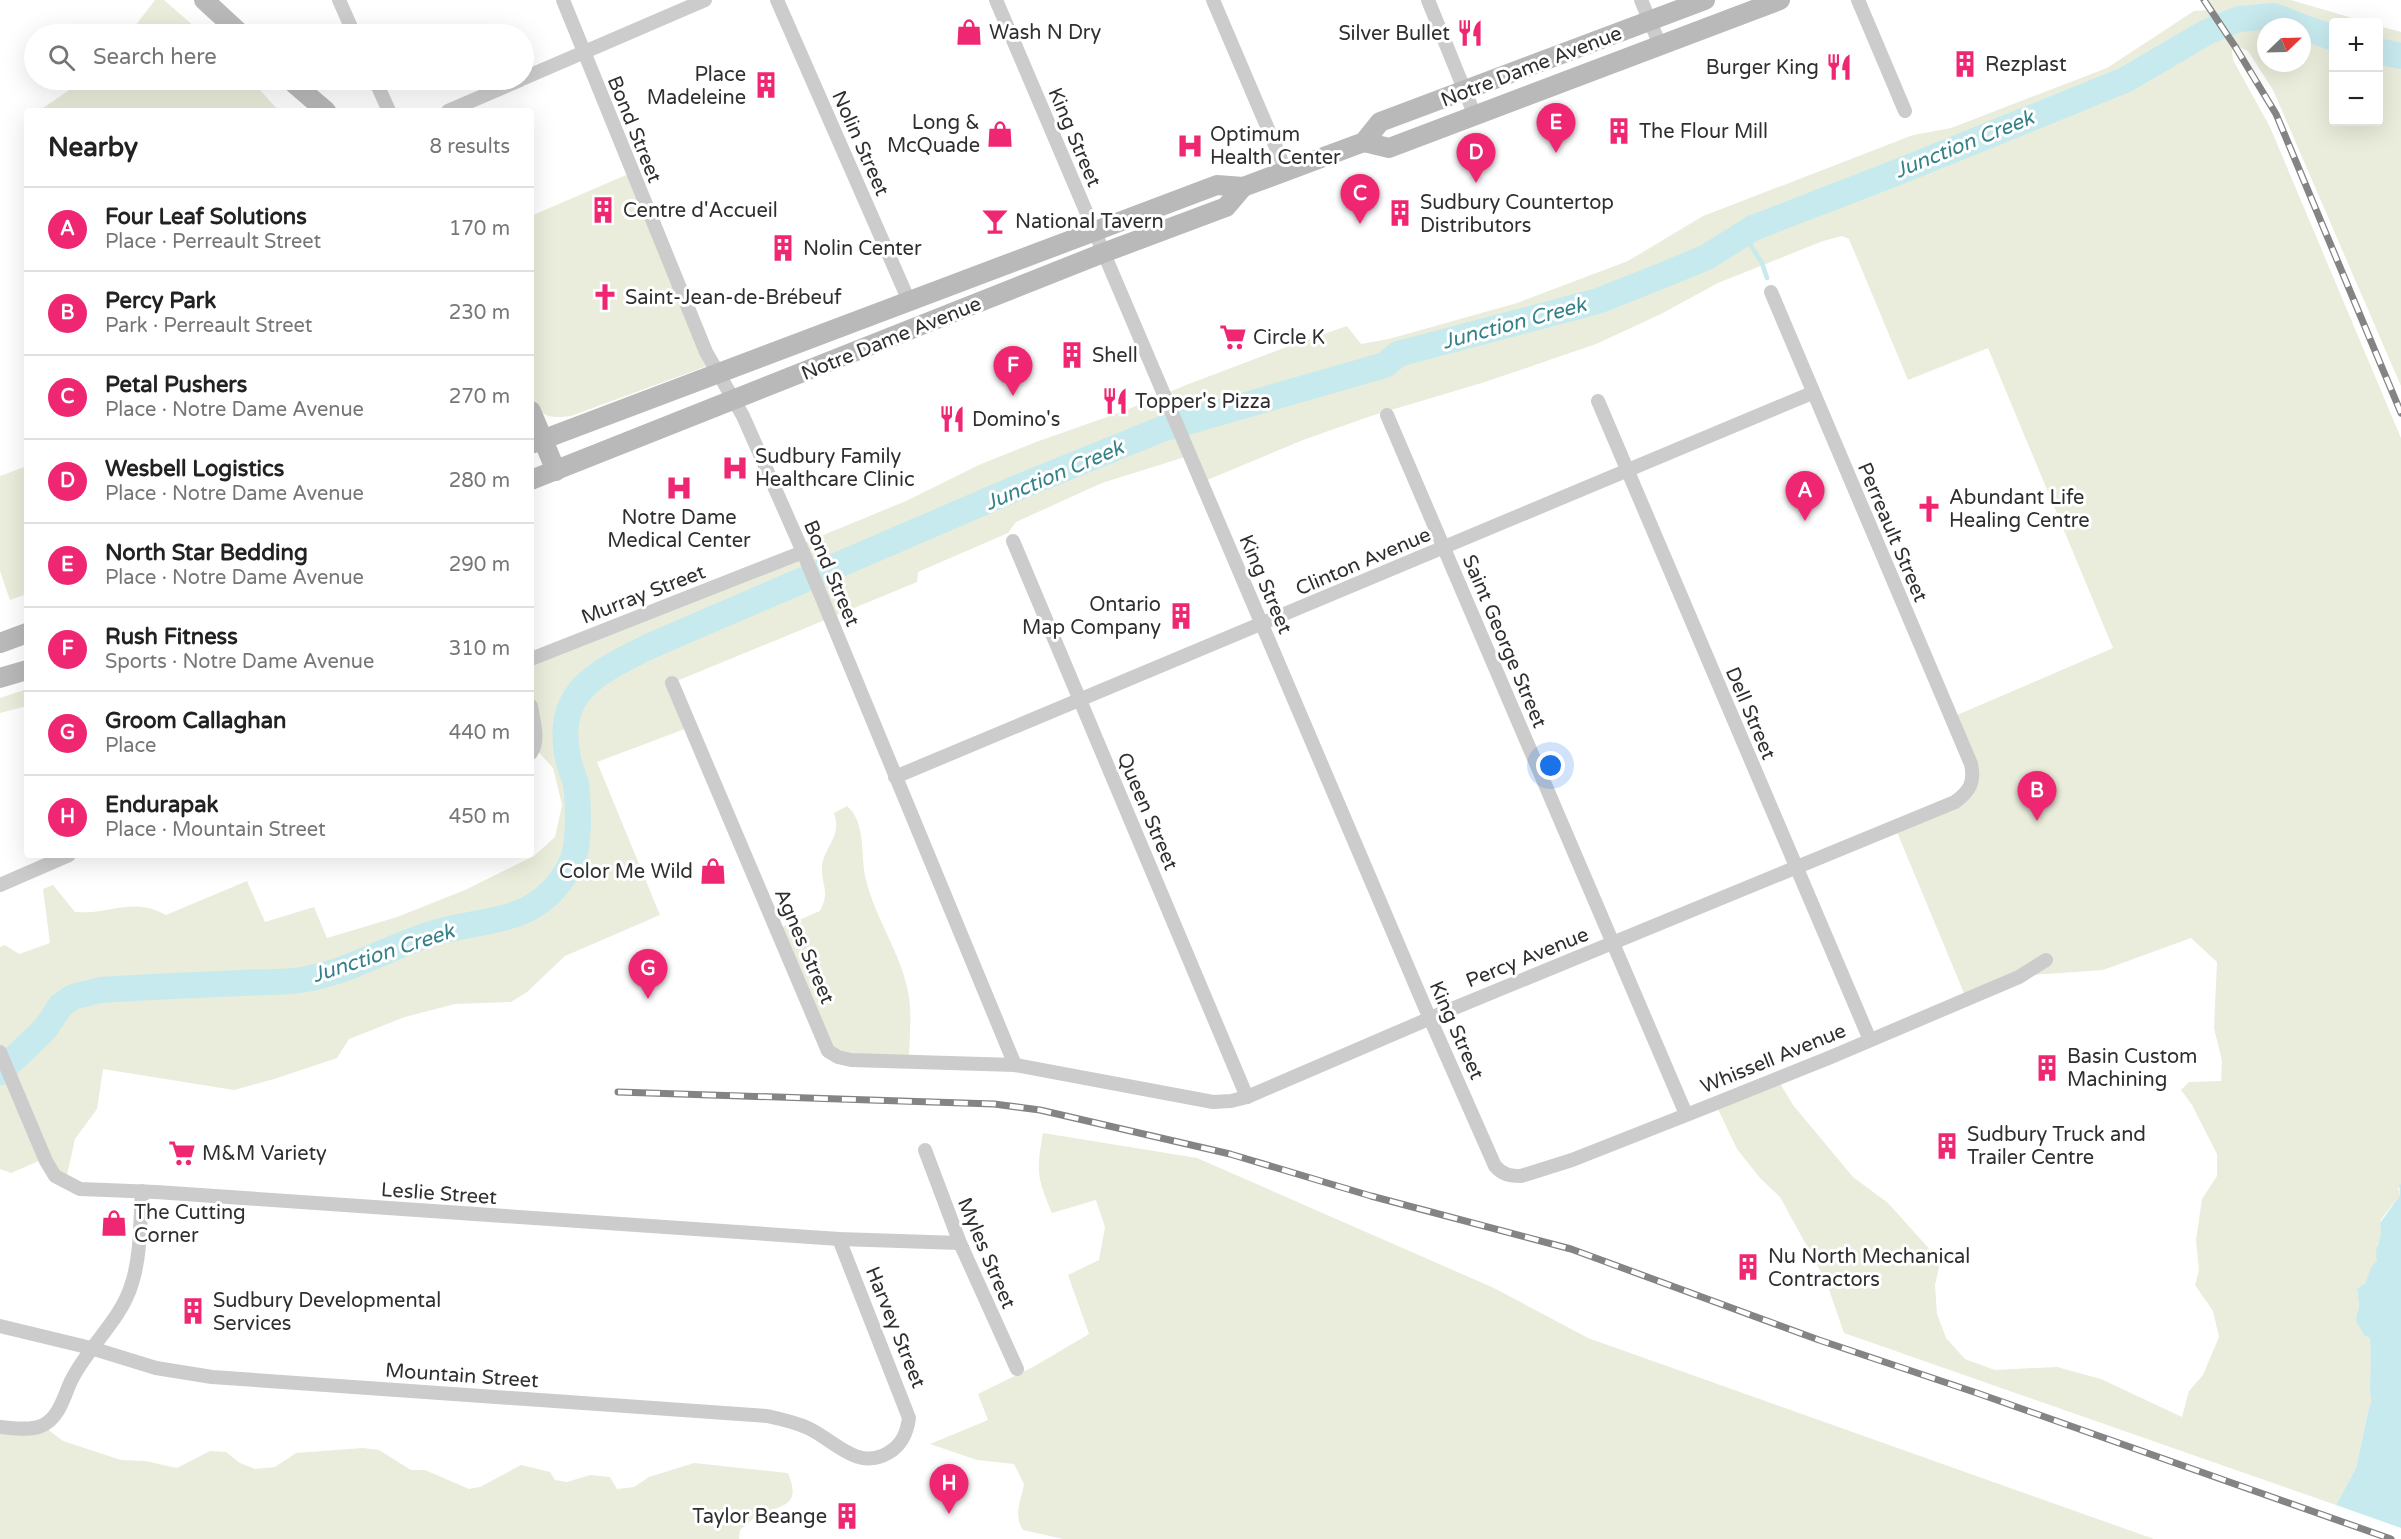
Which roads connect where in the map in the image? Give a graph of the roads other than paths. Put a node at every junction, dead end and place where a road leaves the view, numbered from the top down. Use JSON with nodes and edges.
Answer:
{"nodes":[{"id":1,"x":339,"y":0,"type":"edge"},
{"id":2,"x":562,"y":0,"type":"edge"},
{"id":3,"x":705,"y":0,"type":"edge"},
{"id":4,"x":777,"y":0,"type":"edge"},
{"id":5,"x":996,"y":0,"type":"edge"},
{"id":6,"x":1213,"y":0,"type":"edge"},
{"id":7,"x":1428,"y":0,"type":"edge"},
{"id":8,"x":1641,"y":0,"type":"edge"},
{"id":9,"x":1705,"y":0,"type":"edge"},
{"id":10,"x":1780,"y":0,"type":"edge"},
{"id":11,"x":1858,"y":0,"type":"edge"},
{"id":12,"x":208,"y":1,"type":"edge"},
{"id":13,"x":1650,"y":20,"type":"junction"},
{"id":14,"x":231,"y":24,"type":"edge"},
{"id":15,"x":350,"y":24,"type":"edge"},
{"id":16,"x":1660,"y":45,"type":"junction"},
{"id":17,"x":583,"y":52,"type":"junction"},
{"id":18,"x":534,"y":74,"type":"edge"},
{"id":19,"x":302,"y":90,"type":"edge"},
{"id":20,"x":380,"y":90,"type":"edge"},
{"id":21,"x":497,"y":90,"type":"edge"},
{"id":22,"x":1465,"y":90,"type":"junction"},
{"id":23,"x":323,"y":108,"type":"edge"},
{"id":24,"x":388,"y":108,"type":"edge"},
{"id":25,"x":455,"y":108,"type":"edge"},
{"id":26,"x":1905,"y":111,"type":"dead end"},
{"id":27,"x":1475,"y":116,"type":"junction"},
{"id":28,"x":1364,"y":142,"type":"junction"},
{"id":29,"x":1286,"y":171,"type":"junction"},
{"id":30,"x":1244,"y":187,"type":"junction"},
{"id":31,"x":1094,"y":230,"type":"junction"},
{"id":32,"x":1103,"y":253,"type":"junction"},
{"id":33,"x":1771,"y":292,"type":"dead end"},
{"id":34,"x":909,"y":301,"type":"junction"},
{"id":35,"x":718,"y":374,"type":"junction"},
{"id":36,"x":1812,"y":393,"type":"junction"},
{"id":37,"x":735,"y":401,"type":"junction"},
{"id":38,"x":1598,"y":401,"type":"dead end"},
{"id":39,"x":1387,"y":415,"type":"dead end"},
{"id":40,"x":534,"y":426,"type":"edge"},
{"id":41,"x":537,"y":441,"type":"edge"},
{"id":42,"x":556,"y":471,"type":"junction"},
{"id":43,"x":1628,"y":471,"type":"junction"},
{"id":44,"x":534,"y":476,"type":"edge"},
{"id":45,"x":1013,"y":541,"type":"dead end"},
{"id":46,"x":1443,"y":548,"type":"junction"},
{"id":47,"x":804,"y":556,"type":"junction"},
{"id":48,"x":1262,"y":624,"type":"junction"},
{"id":49,"x":24,"y":634,"type":"edge"},
{"id":50,"x":0,"y":643,"type":"edge"},
{"id":51,"x":534,"y":658,"type":"edge"},
{"id":52,"x":24,"y":670,"type":"edge"},
{"id":53,"x":0,"y":678,"type":"edge"},
{"id":54,"x":672,"y":682,"type":"dead end"},
{"id":55,"x":1080,"y":700,"type":"junction"},
{"id":56,"x":534,"y":723,"type":"edge"},
{"id":57,"x":534,"y":748,"type":"edge"},
{"id":58,"x":895,"y":777,"type":"junction"},
{"id":59,"x":1971,"y":787,"type":"joint"},
{"id":60,"x":62,"y":858,"type":"edge"},
{"id":61,"x":1796,"y":867,"type":"junction"},
{"id":62,"x":0,"y":885,"type":"edge"},
{"id":63,"x":1613,"y":943,"type":"junction"},
{"id":64,"x":2046,"y":960,"type":"dead end"},
{"id":65,"x":1430,"y":1018,"type":"junction"},
{"id":66,"x":1870,"y":1040,"type":"junction"},
{"id":67,"x":0,"y":1052,"type":"edge"},
{"id":68,"x":1015,"y":1065,"type":"junction"},
{"id":69,"x":1247,"y":1097,"type":"junction"},
{"id":70,"x":1686,"y":1114,"type":"junction"},
{"id":71,"x":925,"y":1150,"type":"dead end"},
{"id":72,"x":1509,"y":1176,"type":"joint"},
{"id":73,"x":142,"y":1191,"type":"junction"},
{"id":74,"x":839,"y":1239,"type":"junction"},
{"id":75,"x":960,"y":1244,"type":"junction"},
{"id":76,"x":0,"y":1326,"type":"edge"},
{"id":77,"x":92,"y":1348,"type":"junction"},
{"id":78,"x":1017,"y":1369,"type":"dead end"},
{"id":79,"x":0,"y":1427,"type":"edge"},
{"id":80,"x":907,"y":1432,"type":"joint"}],
"edges":[{"from":1,"to":15,"type":"street"},
{"from":2,"to":17,"type":"street","name":"Bond Street"},
{"from":3,"to":17,"type":"street"},
{"from":4,"to":34,"type":"street","name":"Nolin Street"},
{"from":5,"to":31,"type":"street","name":"King Street"},
{"from":6,"to":29,"type":"street"},
{"from":7,"to":22,"type":"street"},
{"from":8,"to":13,"type":"street"},
{"from":9,"to":13,"type":"main road","name":"Notre Dame Avenue"},
{"from":10,"to":16,"type":"main road","name":"Notre Dame Avenue"},
{"from":11,"to":26,"type":"street"},
{"from":12,"to":14,"type":"main road"},
{"from":13,"to":16,"type":"street"},
{"from":13,"to":22,"type":"main road","name":"Notre Dame Avenue"},
{"from":16,"to":27,"type":"main road","name":"Notre Dame Avenue"},
{"from":17,"to":18,"type":"street"},
{"from":17,"to":35,"type":"street","name":"Bond Street"},
{"from":19,"to":23,"type":"main road"},
{"from":20,"to":24,"type":"street"},
{"from":21,"to":25,"type":"street"},
{"from":22,"to":27,"type":"street"},
{"from":22,"to":28,"type":"main road","name":"Notre Dame Avenue"},
{"from":27,"to":28,"type":"main road","name":"Notre Dame Avenue"},
{"from":28,"to":29,"type":"main road","name":"Notre Dame Avenue"},
{"from":29,"to":30,"type":"main road","name":"Notre Dame Avenue"},
{"from":30,"to":31,"type":"main road","name":"Notre Dame Avenue"},
{"from":30,"to":32,"type":"main road","name":"Notre Dame Avenue"},
{"from":31,"to":32,"type":"street","name":"King Street"},
{"from":31,"to":34,"type":"main road","name":"Notre Dame Avenue"},
{"from":32,"to":37,"type":"main road","name":"Notre Dame Avenue"},
{"from":32,"to":48,"type":"street","name":"King Street"},
{"from":33,"to":36,"type":"street","name":"Perreault Street"},
{"from":34,"to":35,"type":"main road","name":"Notre Dame Avenue"},
{"from":35,"to":37,"type":"street","name":"Bond Street"},
{"from":35,"to":41,"type":"main road","name":"Notre Dame Avenue"},
{"from":36,"to":43,"type":"street","name":"Clinton Avenue"},
{"from":36,"to":59,"type":"street","name":"Perreault Street"},
{"from":37,"to":42,"type":"main road","name":"Notre Dame Avenue"},
{"from":37,"to":47,"type":"street","name":"Bond Street"},
{"from":38,"to":43,"type":"street","name":"Dell Street"},
{"from":39,"to":46,"type":"street","name":"Saint George Street"},
{"from":40,"to":41,"type":"main road"},
{"from":41,"to":42,"type":"main road"},
{"from":42,"to":44,"type":"main road","name":"Notre Dame Avenue"},
{"from":43,"to":46,"type":"street","name":"Clinton Avenue"},
{"from":43,"to":61,"type":"street","name":"Dell Street"},
{"from":45,"to":55,"type":"street","name":"Queen Street"},
{"from":46,"to":48,"type":"street","name":"Clinton Avenue"},
{"from":46,"to":63,"type":"street","name":"Saint George Street"},
{"from":47,"to":51,"type":"street","name":"Murray Street"},
{"from":47,"to":58,"type":"street","name":"Bond Street"},
{"from":48,"to":55,"type":"street","name":"Clinton Avenue"},
{"from":48,"to":65,"type":"street","name":"King Street"},
{"from":49,"to":50,"type":"main road"},
{"from":52,"to":53,"type":"main road"},
{"from":54,"to":68,"type":"street","name":"Agnes Street"},
{"from":55,"to":58,"type":"street","name":"Clinton Avenue"},
{"from":55,"to":69,"type":"street","name":"Queen Street"},
{"from":56,"to":57,"type":"street"},
{"from":58,"to":68,"type":"street","name":"Bond Street"},
{"from":59,"to":61,"type":"street","name":"Percy Avenue"},
{"from":60,"to":62,"type":"street"},
{"from":61,"to":63,"type":"street","name":"Percy Avenue"},
{"from":61,"to":66,"type":"street","name":"Dell Street"},
{"from":63,"to":65,"type":"street","name":"Percy Avenue"},
{"from":63,"to":70,"type":"street","name":"Saint George Street"},
{"from":64,"to":66,"type":"street","name":"Whissell Avenue"},
{"from":65,"to":69,"type":"street","name":"Percy Avenue"},
{"from":65,"to":72,"type":"street","name":"King Street"},
{"from":66,"to":70,"type":"street","name":"Whissell Avenue"},
{"from":67,"to":73,"type":"street","name":"Leslie Street"},
{"from":68,"to":69,"type":"street","name":"Percy Avenue"},
{"from":70,"to":72,"type":"street","name":"Whissell Avenue"},
{"from":71,"to":75,"type":"street","name":"Myles Street"},
{"from":73,"to":74,"type":"street","name":"Leslie Street"},
{"from":73,"to":77,"type":"street"},
{"from":74,"to":75,"type":"street","name":"Leslie Street"},
{"from":74,"to":80,"type":"street","name":"Harvey Street"},
{"from":75,"to":78,"type":"street","name":"Myles Street"},
{"from":76,"to":77,"type":"street","name":"Mountain Street"},
{"from":77,"to":79,"type":"street"},
{"from":77,"to":80,"type":"street","name":"Mountain Street"}]}
